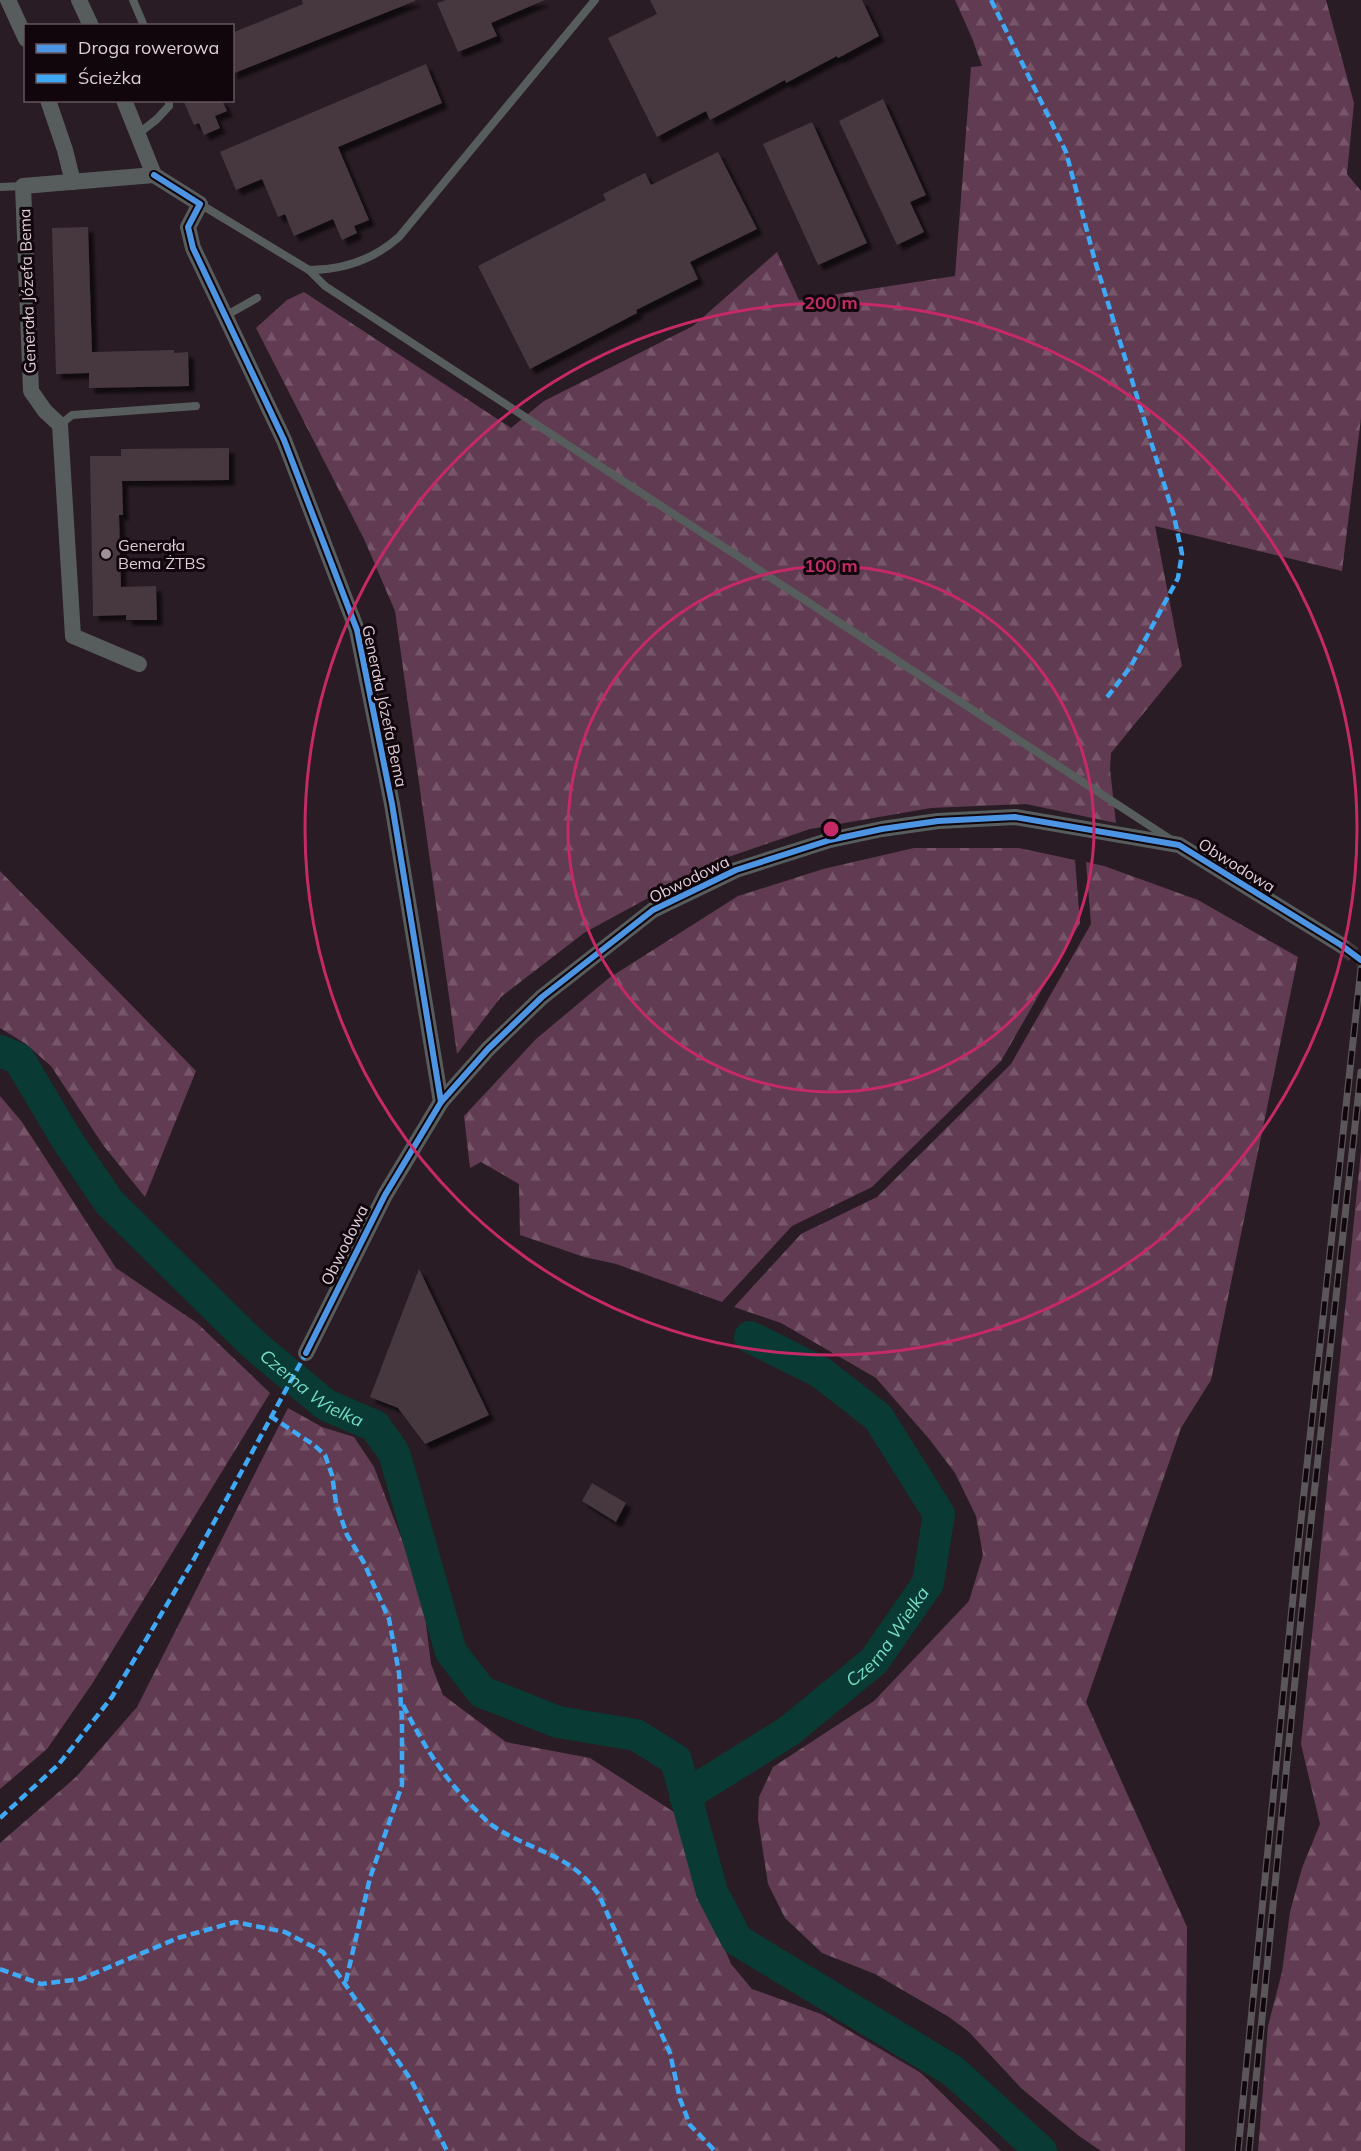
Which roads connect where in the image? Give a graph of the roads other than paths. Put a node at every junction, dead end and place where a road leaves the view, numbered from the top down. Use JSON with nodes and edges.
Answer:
{"nodes":[{"id":1,"x":8,"y":0,"type":"edge"},
{"id":2,"x":79,"y":0,"type":"edge"},
{"id":3,"x":133,"y":0,"type":"edge"},
{"id":4,"x":595,"y":0,"type":"edge"},
{"id":5,"x":90,"y":24,"type":"edge"},
{"id":6,"x":143,"y":24,"type":"edge"},
{"id":7,"x":24,"y":35,"type":"edge"},
{"id":8,"x":49,"y":102,"type":"edge"},
{"id":9,"x":125,"y":102,"type":"edge"},
{"id":10,"x":169,"y":102,"type":"edge"},
{"id":11,"x":138,"y":134,"type":"junction"},
{"id":12,"x":154,"y":175,"type":"junction"},
{"id":13,"x":73,"y":182,"type":"junction"},
{"id":14,"x":23,"y":186,"type":"junction"},
{"id":15,"x":0,"y":187,"type":"edge"},
{"id":16,"x":200,"y":204,"type":"junction"},
{"id":17,"x":309,"y":270,"type":"junction"},
{"id":18,"x":257,"y":298,"type":"dead end"},
{"id":19,"x":225,"y":316,"type":"junction"},
{"id":20,"x":196,"y":406,"type":"dead end"},
{"id":21,"x":60,"y":424,"type":"junction"},
{"id":22,"x":140,"y":664,"type":"dead end"},
{"id":23,"x":1179,"y":845,"type":"junction"},
{"id":24,"x":1341,"y":945,"type":"tunnel mouth"},
{"id":25,"x":441,"y":1102,"type":"junction"},
{"id":26,"x":306,"y":1353,"type":"dead end"}],
"edges":[{"from":1,"to":7,"type":"street"},
{"from":2,"to":5,"type":"street"},
{"from":3,"to":6,"type":"lane"},
{"from":4,"to":17,"type":"lane"},
{"from":8,"to":13,"type":"street"},
{"from":9,"to":11,"type":"street"},
{"from":10,"to":11,"type":"lane"},
{"from":11,"to":12,"type":"street"},
{"from":12,"to":13,"type":"street","name":"Generała Józefa Bema"},
{"from":12,"to":16,"type":"street"},
{"from":13,"to":14,"type":"street","name":"Generała Józefa Bema"},
{"from":14,"to":15,"type":"lane","name":"Generała Józefa Bema"},
{"from":14,"to":21,"type":"street","name":"Generała Józefa Bema"},
{"from":16,"to":17,"type":"lane"},
{"from":16,"to":19,"type":"street","name":"Generała Józefa Bema"},
{"from":17,"to":23,"type":"lane"},
{"from":18,"to":19,"type":"lane"},
{"from":19,"to":25,"type":"street","name":"Generała Józefa Bema"},
{"from":20,"to":21,"type":"lane"},
{"from":21,"to":22,"type":"street"},
{"from":23,"to":24,"type":"street","name":"Obwodowa"},
{"from":23,"to":25,"type":"street","name":"Obwodowa"},
{"from":25,"to":26,"type":"street","name":"Obwodowa"}]}
